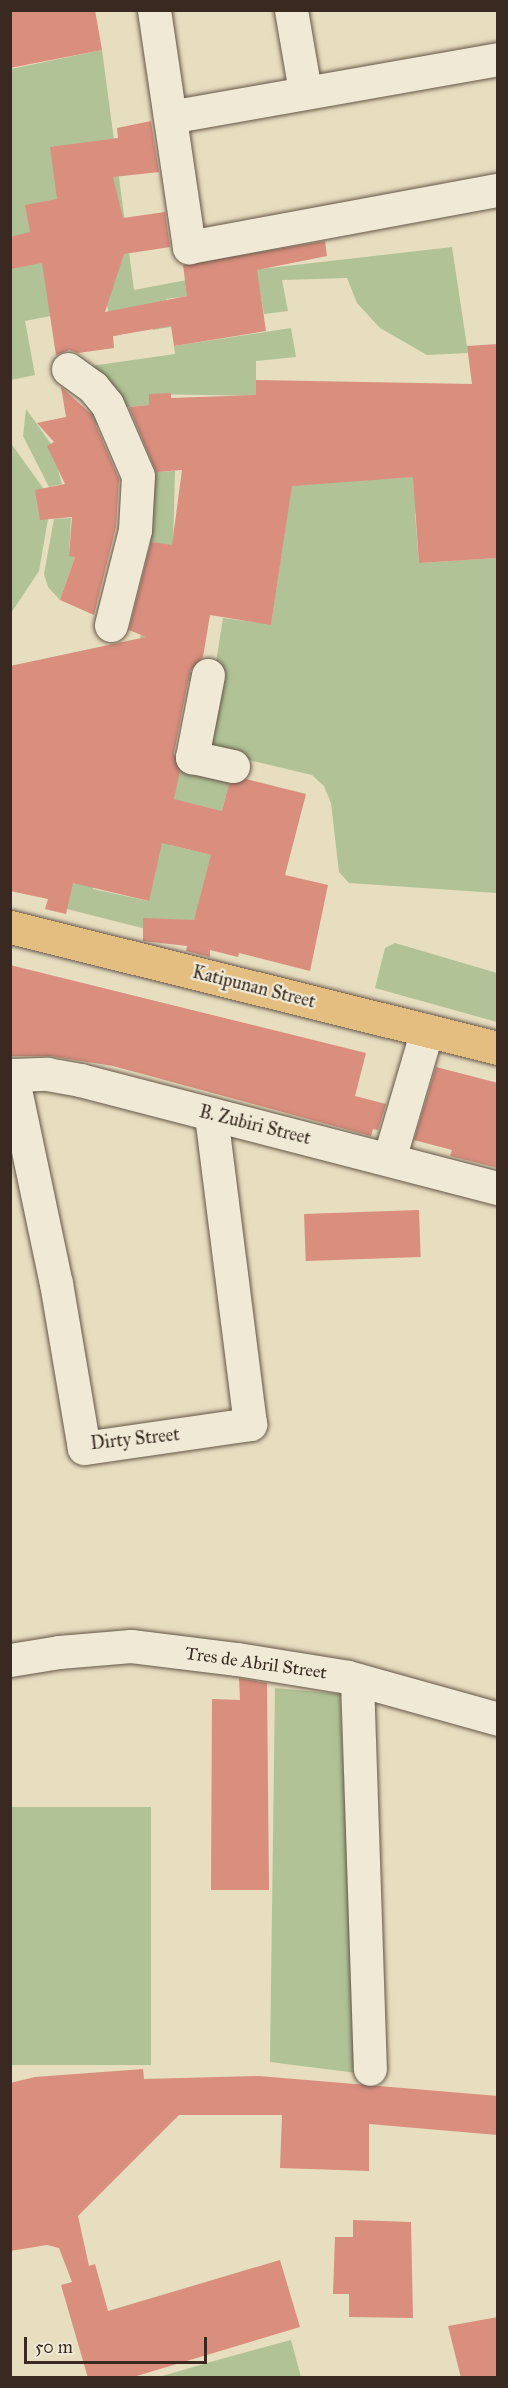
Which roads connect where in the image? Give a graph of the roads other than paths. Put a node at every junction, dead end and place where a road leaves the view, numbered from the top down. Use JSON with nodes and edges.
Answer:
{"nodes":[{"id":1,"x":154,"y":10,"type":"edge"},
{"id":2,"x":291,"y":10,"type":"edge"},
{"id":3,"x":498,"y":59,"type":"edge"},
{"id":4,"x":305,"y":91,"type":"junction"},
{"id":5,"x":170,"y":117,"type":"junction"},
{"id":6,"x":498,"y":190,"type":"edge"},
{"id":7,"x":68,"y":369,"type":"dead end"},
{"id":8,"x":111,"y":625,"type":"dead end"},
{"id":9,"x":208,"y":675,"type":"dead end"},
{"id":10,"x":233,"y":766,"type":"dead end"},
{"id":11,"x":10,"y":927,"type":"edge"},
{"id":12,"x":427,"y":1030,"type":"junction"},
{"id":13,"x":498,"y":1048,"type":"edge"},
{"id":14,"x":11,"y":1075,"type":"edge"},
{"id":15,"x":211,"y":1114,"type":"junction"},
{"id":16,"x":389,"y":1159,"type":"junction"},
{"id":17,"x":498,"y":1188,"type":"edge"},
{"id":18,"x":10,"y":1660,"type":"edge"},
{"id":19,"x":357,"y":1680,"type":"junction"},
{"id":20,"x":498,"y":1719,"type":"edge"},
{"id":21,"x":370,"y":2069,"type":"dead end"}],
"edges":[{"from":1,"to":5,"type":"street"},
{"from":2,"to":4,"type":"street"},
{"from":3,"to":4,"type":"street"},
{"from":4,"to":5,"type":"street"},
{"from":5,"to":6,"type":"street"},
{"from":7,"to":8,"type":"street"},
{"from":9,"to":10,"type":"street"},
{"from":11,"to":12,"type":"main road","name":"Katipunan Street"},
{"from":12,"to":13,"type":"main road","name":"Katipunan Street"},
{"from":12,"to":16,"type":"street"},
{"from":14,"to":15,"type":"street","name":"B. Zubiri Street"},
{"from":14,"to":15,"type":"street","name":"Dirty Street"},
{"from":15,"to":16,"type":"street","name":"B. Zubiri Street"},
{"from":16,"to":17,"type":"street","name":"B. Zubiri Street"},
{"from":18,"to":19,"type":"street","name":"Tres de Abril Street"},
{"from":19,"to":20,"type":"street","name":"Tres de Abril Street"},
{"from":19,"to":21,"type":"street"}]}
